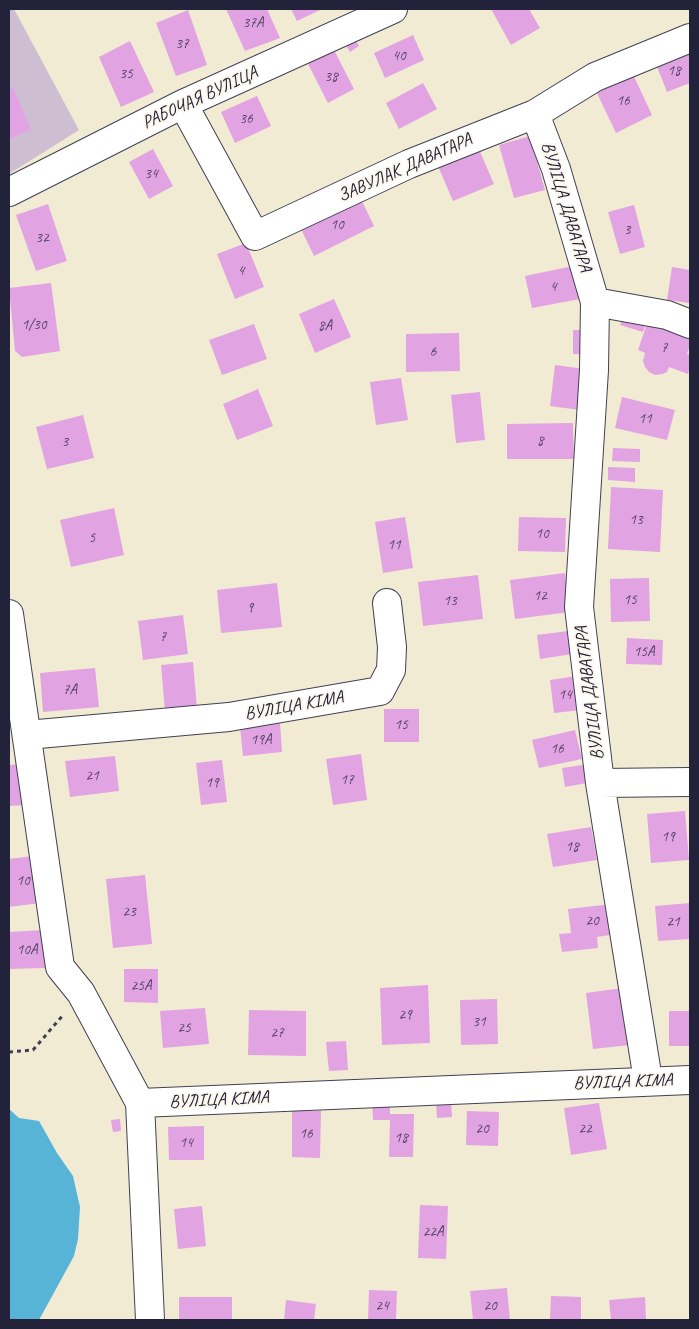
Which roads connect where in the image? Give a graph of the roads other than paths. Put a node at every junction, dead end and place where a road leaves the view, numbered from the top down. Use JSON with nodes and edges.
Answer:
{"nodes":[{"id":1,"x":393,"y":9,"type":"edge"},
{"id":2,"x":690,"y":38,"type":"edge"},
{"id":3,"x":183,"y":104,"type":"junction"},
{"id":4,"x":535,"y":114,"type":"junction"},
{"id":5,"x":9,"y":192,"type":"edge"},
{"id":6,"x":595,"y":302,"type":"junction"},
{"id":7,"x":690,"y":324,"type":"edge"},
{"id":8,"x":387,"y":602,"type":"dead end"},
{"id":9,"x":9,"y":614,"type":"edge"},
{"id":10,"x":27,"y":735,"type":"junction"},
{"id":11,"x":690,"y":782,"type":"edge"},
{"id":12,"x":600,"y":783,"type":"junction"},
{"id":13,"x":648,"y":1080,"type":"junction"},
{"id":14,"x":690,"y":1080,"type":"edge"},
{"id":15,"x":140,"y":1103,"type":"junction"},
{"id":16,"x":150,"y":1320,"type":"edge"}],
"edges":[{"from":1,"to":3,"type":"street","name":"РАБОЧАЯ ВУЛІЦА"},
{"from":2,"to":4,"type":"street","name":"ЗАВУЛАК ДАВАТАРА"},
{"from":3,"to":4,"type":"street","name":"ЗАВУЛАК ДАВАТАРА"},
{"from":3,"to":5,"type":"street","name":"РАБОЧАЯ ВУЛІЦА"},
{"from":4,"to":6,"type":"street","name":"ВУЛІЦА ДАВАТАРА"},
{"from":6,"to":7,"type":"street"},
{"from":6,"to":12,"type":"street","name":"ВУЛІЦА ДАВАТАРА"},
{"from":8,"to":10,"type":"street","name":"ВУЛІЦА КІМА"},
{"from":9,"to":10,"type":"street"},
{"from":10,"to":15,"type":"street"},
{"from":11,"to":12,"type":"street"},
{"from":12,"to":13,"type":"street","name":"ВУЛІЦА ДАВАТАРА"},
{"from":13,"to":14,"type":"street","name":"ВУЛІЦА КІМА"},
{"from":13,"to":15,"type":"street","name":"ВУЛІЦА КІМА"},
{"from":15,"to":16,"type":"street"}]}
